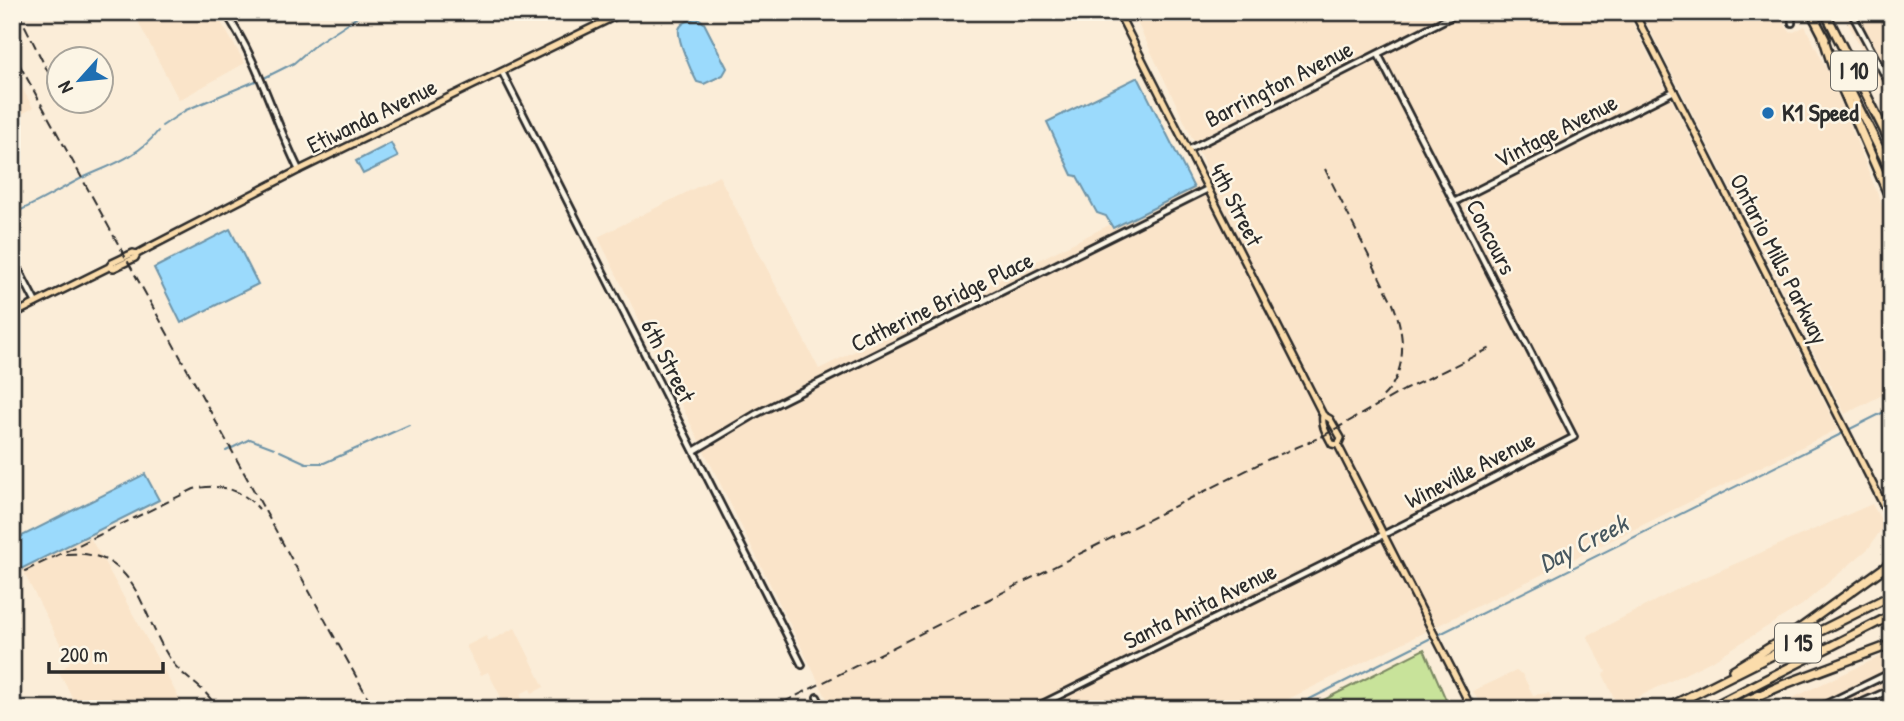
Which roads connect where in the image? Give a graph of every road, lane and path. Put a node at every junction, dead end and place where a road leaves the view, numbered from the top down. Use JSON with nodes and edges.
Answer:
{"nodes":[{"id":1,"x":225,"y":12,"type":"edge"},
{"id":2,"x":624,"y":12,"type":"edge"},
{"id":3,"x":1118,"y":12,"type":"edge"},
{"id":4,"x":1460,"y":12,"type":"edge"},
{"id":5,"x":1634,"y":12,"type":"edge"},
{"id":6,"x":1791,"y":12,"type":"edge"},
{"id":7,"x":1811,"y":12,"type":"edge"},
{"id":8,"x":1825,"y":12,"type":"edge"},
{"id":9,"x":1851,"y":12,"type":"edge"},
{"id":10,"x":1792,"y":23,"type":"dead end"},
{"id":11,"x":1823,"y":36,"type":"junction"},
{"id":12,"x":1378,"y":54,"type":"junction"},
{"id":13,"x":502,"y":72,"type":"junction"},
{"id":14,"x":1892,"y":89,"type":"edge"},
{"id":15,"x":1674,"y":90,"type":"junction"},
{"id":16,"x":1892,"y":146,"type":"edge"},
{"id":17,"x":1188,"y":150,"type":"junction"},
{"id":18,"x":299,"y":170,"type":"junction"},
{"id":19,"x":1892,"y":174,"type":"edge"},
{"id":20,"x":1208,"y":189,"type":"junction"},
{"id":21,"x":1454,"y":202,"type":"junction"},
{"id":22,"x":1892,"y":203,"type":"edge"},
{"id":23,"x":12,"y":257,"type":"edge"},
{"id":24,"x":36,"y":303,"type":"junction"},
{"id":25,"x":12,"y":315,"type":"edge"},
{"id":26,"x":1574,"y":437,"type":"joint"},
{"id":27,"x":694,"y":451,"type":"junction"},
{"id":28,"x":1892,"y":522,"type":"edge"},
{"id":29,"x":1383,"y":535,"type":"junction"},
{"id":30,"x":1891,"y":563,"type":"edge"},
{"id":31,"x":1892,"y":594,"type":"edge"},
{"id":32,"x":1892,"y":617,"type":"edge"},
{"id":33,"x":1892,"y":644,"type":"edge"},
{"id":34,"x":802,"y":665,"type":"dead end"},
{"id":35,"x":1892,"y":672,"type":"edge"},
{"id":36,"x":1892,"y":689,"type":"edge"},
{"id":37,"x":1703,"y":690,"type":"junction"},
{"id":38,"x":817,"y":697,"type":"dead end"},
{"id":39,"x":823,"y":709,"type":"edge"},
{"id":40,"x":1032,"y":709,"type":"edge"},
{"id":41,"x":1472,"y":709,"type":"edge"},
{"id":42,"x":1665,"y":709,"type":"edge"},
{"id":43,"x":1708,"y":709,"type":"edge"},
{"id":44,"x":1728,"y":709,"type":"edge"},
{"id":45,"x":1816,"y":709,"type":"edge"},
{"id":46,"x":1847,"y":709,"type":"edge"}],
"edges":[{"from":1,"to":18,"type":"street"},
{"from":2,"to":13,"type":"main road","name":"Etiwanda Avenue"},
{"from":3,"to":17,"type":"main road","name":"4th Street"},
{"from":4,"to":12,"type":"street","name":"Barrington Avenue"},
{"from":5,"to":15,"type":"main road","name":"Ontario Mills Parkway"},
{"from":6,"to":10,"type":"street"},
{"from":7,"to":11,"type":"highway","number":"I 10"},
{"from":8,"to":16,"type":"highway","number":"I 10"},
{"from":9,"to":14,"type":"street"},
{"from":11,"to":19,"type":"highway","number":"I 10"},
{"from":11,"to":22,"type":"highway"},
{"from":12,"to":17,"type":"street","name":"Barrington Avenue"},
{"from":12,"to":21,"type":"street","name":"Concours"},
{"from":13,"to":18,"type":"main road","name":"Etiwanda Avenue"},
{"from":13,"to":27,"type":"street","name":"6th Street"},
{"from":15,"to":21,"type":"street","name":"Vintage Avenue"},
{"from":15,"to":28,"type":"main road","name":"Ontario Mills Parkway"},
{"from":17,"to":20,"type":"main road","name":"4th Street"},
{"from":18,"to":24,"type":"main road","name":"Etiwanda Avenue"},
{"from":20,"to":27,"type":"street","name":"Catherine Bridge Place"},
{"from":20,"to":29,"type":"main road","name":"4th Street"},
{"from":21,"to":26,"type":"street","name":"Concours"},
{"from":23,"to":24,"type":"street"},
{"from":24,"to":25,"type":"main road","name":"Etiwanda Avenue"},
{"from":26,"to":29,"type":"street","name":"Wineville Avenue"},
{"from":27,"to":34,"type":"street","name":"6th Street"},
{"from":29,"to":40,"type":"street","name":"Santa Anita Avenue"},
{"from":29,"to":41,"type":"main road","name":"4th Street"},
{"from":30,"to":37,"type":"highway"},
{"from":31,"to":37,"type":"highway","number":"I 15"},
{"from":32,"to":43,"type":"highway","number":"I 15"},
{"from":33,"to":44,"type":"highway"},
{"from":35,"to":45,"type":"street"},
{"from":36,"to":46,"type":"street"},
{"from":37,"to":42,"type":"highway","number":"I 15"},
{"from":38,"to":39,"type":"street"}]}
